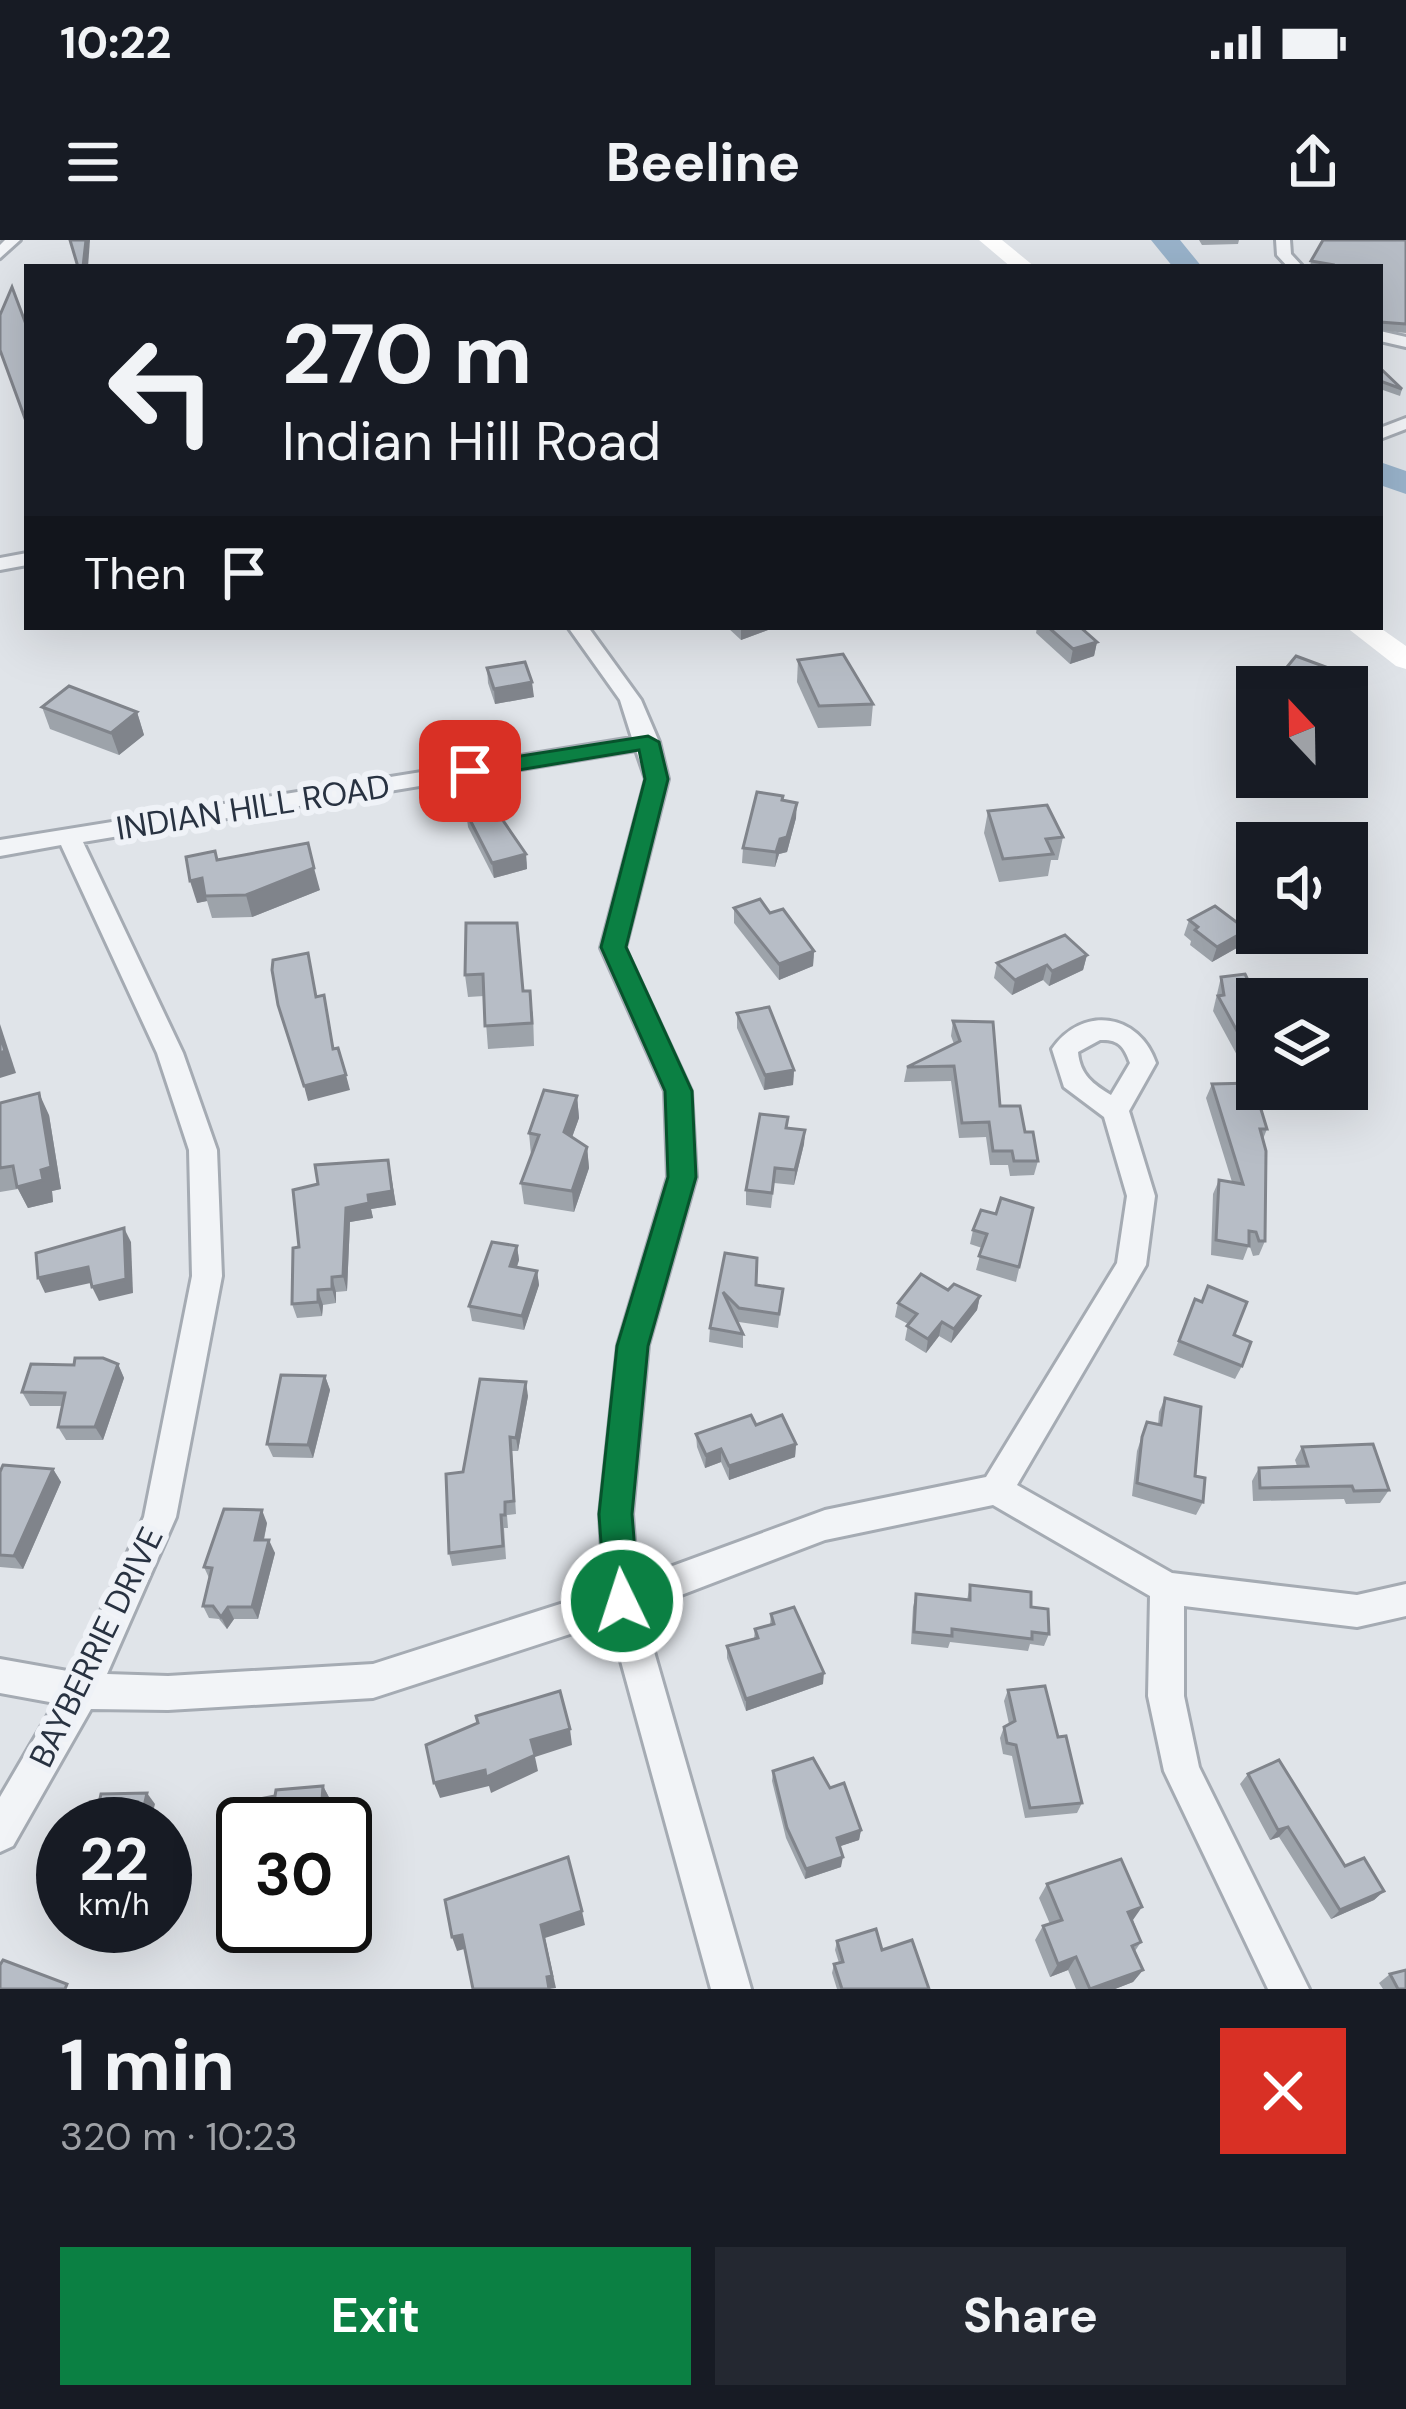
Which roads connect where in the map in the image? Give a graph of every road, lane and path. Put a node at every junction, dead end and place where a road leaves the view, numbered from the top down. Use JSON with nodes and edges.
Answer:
{"nodes":[{"id":1,"x":13,"y":240,"type":"edge"},
{"id":2,"x":989,"y":240,"type":"edge"},
{"id":3,"x":0,"y":254,"type":"edge"},
{"id":4,"x":1020,"y":264,"type":"edge"},
{"id":5,"x":580,"y":630,"type":"edge"},
{"id":6,"x":1364,"y":630,"type":"edge"},
{"id":7,"x":1406,"y":660,"type":"edge"},
{"id":8,"x":648,"y":742,"type":"junction"},
{"id":9,"x":69,"y":837,"type":"junction"},
{"id":10,"x":0,"y":848,"type":"edge"},
{"id":11,"x":1116,"y":1111,"type":"dead end"},
{"id":12,"x":996,"y":1490,"type":"junction"},
{"id":13,"x":1167,"y":1588,"type":"junction"},
{"id":14,"x":1406,"y":1600,"type":"edge"},
{"id":15,"x":622,"y":1601,"type":"junction"},
{"id":16,"x":0,"y":1676,"type":"edge"},
{"id":17,"x":82,"y":1691,"type":"junction"},
{"id":18,"x":0,"y":1833,"type":"edge"},
{"id":19,"x":731,"y":1989,"type":"edge"},
{"id":20,"x":1289,"y":1989,"type":"edge"}],
"edges":[{"from":1,"to":3,"type":"street"},
{"from":2,"to":4,"type":"main road"},
{"from":5,"to":8,"type":"street"},
{"from":6,"to":7,"type":"main road"},
{"from":8,"to":9,"type":"street","name":"INDIAN HILL ROAD"},
{"from":8,"to":15,"type":"street"},
{"from":9,"to":10,"type":"street","name":"INDIAN HILL ROAD"},
{"from":9,"to":17,"type":"street","name":"BAYBERRIE DRIVE"},
{"from":11,"to":12,"type":"street"},
{"from":12,"to":13,"type":"street"},
{"from":12,"to":15,"type":"street"},
{"from":13,"to":14,"type":"street"},
{"from":13,"to":20,"type":"street"},
{"from":15,"to":17,"type":"street"},
{"from":15,"to":19,"type":"street"},
{"from":16,"to":17,"type":"street"},
{"from":17,"to":18,"type":"street","name":"BAYBERRIE DRIVE"}]}
